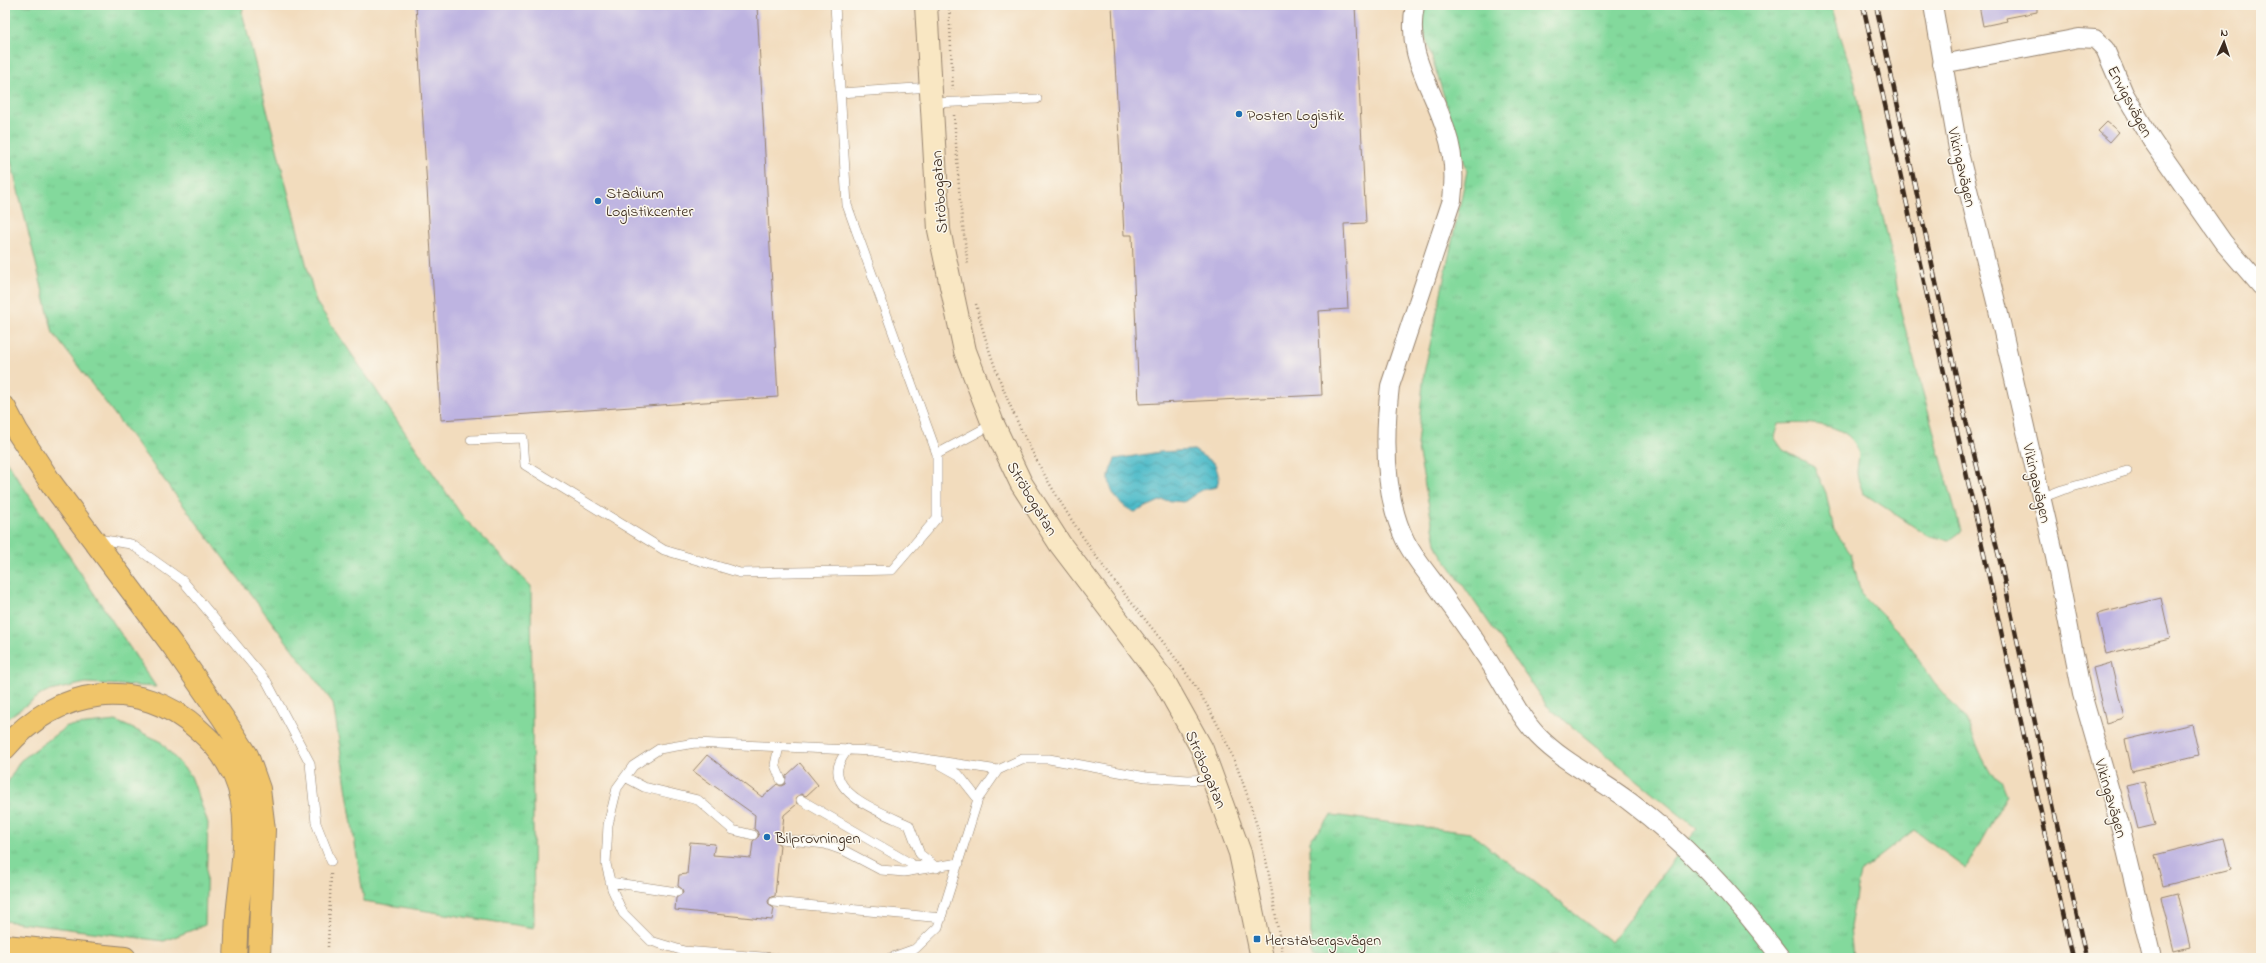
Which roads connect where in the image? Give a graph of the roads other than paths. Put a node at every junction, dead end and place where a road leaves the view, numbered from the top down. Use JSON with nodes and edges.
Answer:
{"nodes":[{"id":1,"x":834,"y":5,"type":"edge"},
{"id":2,"x":926,"y":5,"type":"edge"},
{"id":3,"x":1415,"y":5,"type":"edge"},
{"id":4,"x":1933,"y":5,"type":"edge"},
{"id":5,"x":1942,"y":64,"type":"junction"},
{"id":6,"x":840,"y":93,"type":"junction"},
{"id":7,"x":931,"y":95,"type":"junction"},
{"id":8,"x":1037,"y":99,"type":"dead end"},
{"id":9,"x":2261,"y":286,"type":"edge"},
{"id":10,"x":5,"y":408,"type":"edge"},
{"id":11,"x":993,"y":424,"type":"junction"},
{"id":12,"x":471,"y":440,"type":"dead end"},
{"id":13,"x":937,"y":454,"type":"junction"},
{"id":14,"x":2127,"y":471,"type":"dead end"},
{"id":15,"x":2041,"y":498,"type":"junction"},
{"id":16,"x":92,"y":538,"type":"junction"},
{"id":17,"x":779,"y":746,"type":"junction"},
{"id":18,"x":5,"y":748,"type":"edge"},
{"id":19,"x":848,"y":749,"type":"junction"},
{"id":20,"x":935,"y":762,"type":"junction"},
{"id":21,"x":998,"y":770,"type":"junction"},
{"id":22,"x":625,"y":777,"type":"junction"},
{"id":23,"x":1214,"y":779,"type":"junction"},
{"id":24,"x":781,"y":780,"type":"dead end"},
{"id":25,"x":978,"y":799,"type":"junction"},
{"id":26,"x":801,"y":800,"type":"dead end"},
{"id":27,"x":753,"y":835,"type":"dead end"},
{"id":28,"x":781,"y":839,"type":"dead end"},
{"id":29,"x":331,"y":861,"type":"road end"},
{"id":30,"x":959,"y":863,"type":"junction"},
{"id":31,"x":937,"y":868,"type":"junction"},
{"id":32,"x":610,"y":882,"type":"junction"},
{"id":33,"x":677,"y":892,"type":"dead end"},
{"id":34,"x":774,"y":902,"type":"dead end"},
{"id":35,"x":942,"y":918,"type":"junction"},
{"id":36,"x":12,"y":947,"type":"edge"},
{"id":37,"x":1259,"y":955,"type":"edge"},
{"id":38,"x":125,"y":958,"type":"edge"},
{"id":39,"x":236,"y":958,"type":"edge"},
{"id":40,"x":259,"y":958,"type":"edge"},
{"id":41,"x":775,"y":958,"type":"edge"},
{"id":42,"x":890,"y":958,"type":"edge"},
{"id":43,"x":1781,"y":958,"type":"edge"},
{"id":44,"x":2152,"y":958,"type":"edge"}],
"edges":[{"from":1,"to":6,"type":"lane"},
{"from":2,"to":7,"type":"street","name":"Ströbogatan"},
{"from":3,"to":43,"type":"street"},
{"from":4,"to":5,"type":"street","name":"Vikingavägen"},
{"from":5,"to":9,"type":"street","name":"Envigsvägen"},
{"from":5,"to":15,"type":"street","name":"Vikingavägen"},
{"from":6,"to":7,"type":"lane"},
{"from":6,"to":13,"type":"lane"},
{"from":7,"to":8,"type":"lane"},
{"from":7,"to":11,"type":"street","name":"Ströbogatan"},
{"from":10,"to":16,"type":"main road"},
{"from":11,"to":13,"type":"lane"},
{"from":11,"to":23,"type":"street","name":"Ströbogatan"},
{"from":12,"to":13,"type":"lane"},
{"from":14,"to":15,"type":"lane"},
{"from":15,"to":44,"type":"street","name":"Vikingavägen"},
{"from":16,"to":29,"type":"lane"},
{"from":16,"to":40,"type":"main road"},
{"from":17,"to":19,"type":"lane"},
{"from":17,"to":22,"type":"lane"},
{"from":17,"to":24,"type":"lane"},
{"from":18,"to":39,"type":"main road"},
{"from":19,"to":20,"type":"lane"},
{"from":19,"to":31,"type":"lane"},
{"from":20,"to":21,"type":"lane"},
{"from":20,"to":25,"type":"lane"},
{"from":21,"to":23,"type":"lane"},
{"from":21,"to":25,"type":"lane"},
{"from":22,"to":27,"type":"lane"},
{"from":22,"to":32,"type":"lane"},
{"from":23,"to":37,"type":"street","name":"Ströbogatan"},
{"from":25,"to":30,"type":"lane"},
{"from":26,"to":31,"type":"lane"},
{"from":28,"to":31,"type":"lane"},
{"from":30,"to":31,"type":"lane"},
{"from":30,"to":35,"type":"lane"},
{"from":32,"to":33,"type":"lane"},
{"from":32,"to":41,"type":"lane"},
{"from":34,"to":35,"type":"lane"},
{"from":35,"to":42,"type":"lane"},
{"from":36,"to":38,"type":"main road"}]}
